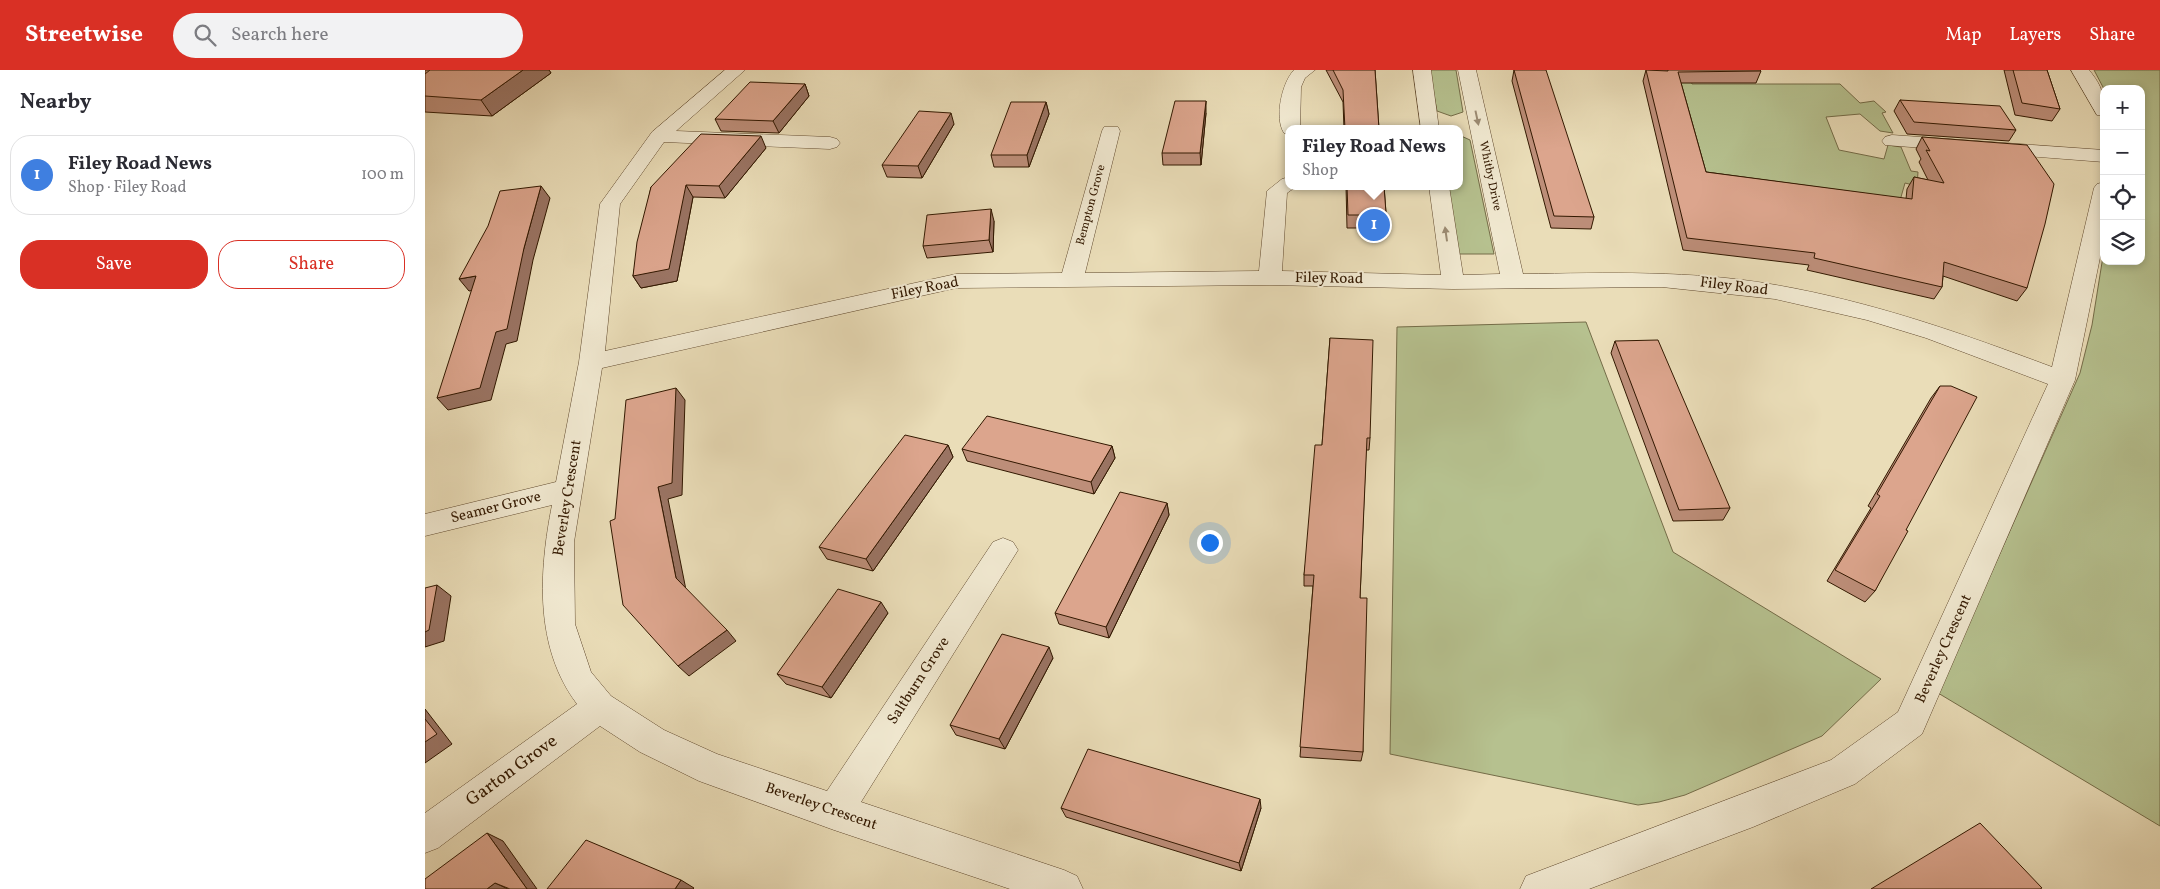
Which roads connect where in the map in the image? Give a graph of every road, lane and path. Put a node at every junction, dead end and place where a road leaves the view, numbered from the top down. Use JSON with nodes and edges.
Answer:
{"nodes":[{"id":1,"x":736,"y":70,"type":"edge"},
{"id":2,"x":1306,"y":70,"type":"edge"},
{"id":3,"x":1422,"y":70,"type":"edge"},
{"id":4,"x":1467,"y":70,"type":"edge"},
{"id":5,"x":2080,"y":70,"type":"edge"},
{"id":6,"x":2100,"y":103,"type":"edge"},
{"id":7,"x":1291,"y":125,"type":"edge"},
{"id":8,"x":1430,"y":125,"type":"edge"},
{"id":9,"x":1111,"y":131,"type":"dead end"},
{"id":10,"x":659,"y":136,"type":"junction"},
{"id":11,"x":1893,"y":141,"type":"dead end"},
{"id":12,"x":830,"y":143,"type":"dead end"},
{"id":13,"x":2100,"y":156,"type":"edge"},
{"id":14,"x":1285,"y":186,"type":"edge"},
{"id":15,"x":1440,"y":190,"type":"edge"},
{"id":16,"x":2100,"y":206,"type":"edge"},
{"id":17,"x":1270,"y":278,"type":"junction"},
{"id":18,"x":1072,"y":279,"type":"junction"},
{"id":19,"x":1404,"y":281,"type":"junction"},
{"id":20,"x":1513,"y":281,"type":"junction"},
{"id":21,"x":1585,"y":281,"type":"junction"},
{"id":22,"x":1453,"y":282,"type":"junction"},
{"id":23,"x":591,"y":362,"type":"junction"},
{"id":24,"x":2062,"y":380,"type":"junction"},
{"id":25,"x":567,"y":490,"type":"junction"},
{"id":26,"x":425,"y":525,"type":"edge"},
{"id":27,"x":1003,"y":550,"type":"dead end"},
{"id":28,"x":599,"y":707,"type":"junction"},
{"id":29,"x":834,"y":812,"type":"junction"},
{"id":30,"x":425,"y":835,"type":"edge"},
{"id":31,"x":1064,"y":889,"type":"edge"},
{"id":32,"x":1539,"y":889,"type":"edge"}],
"edges":[{"from":1,"to":10,"type":"street","name":"Beverley Crescent"},
{"from":2,"to":7,"type":"street"},
{"from":3,"to":8,"type":"street"},
{"from":4,"to":20,"type":"street","name":"Whitby Drive","one_way":true},
{"from":5,"to":6,"type":"street"},
{"from":9,"to":18,"type":"street","name":"Bempton Grove"},
{"from":10,"to":12,"type":"street"},
{"from":10,"to":23,"type":"street","name":"Beverley Crescent"},
{"from":11,"to":13,"type":"street"},
{"from":14,"to":17,"type":"street"},
{"from":22,"to":15,"type":"street","one_way":true},
{"from":16,"to":24,"type":"street","name":"Beverley Crescent"},
{"from":17,"to":18,"type":"street","name":"Filey Road"},
{"from":17,"to":19,"type":"street","name":"Filey Road"},
{"from":18,"to":23,"type":"street","name":"Filey Road"},
{"from":19,"to":21,"type":"street"},
{"from":19,"to":22,"type":"street","name":"Filey Road"},
{"from":20,"to":21,"type":"street","name":"Filey Road"},
{"from":20,"to":22,"type":"street","name":"Filey Road"},
{"from":21,"to":24,"type":"street","name":"Filey Road"},
{"from":23,"to":25,"type":"street","name":"Beverley Crescent"},
{"from":24,"to":32,"type":"street","name":"Beverley Crescent"},
{"from":25,"to":26,"type":"street","name":"Seamer Grove"},
{"from":25,"to":28,"type":"street","name":"Beverley Crescent"},
{"from":27,"to":29,"type":"street","name":"Saltburn Grove"},
{"from":28,"to":29,"type":"street","name":"Beverley Crescent"},
{"from":28,"to":30,"type":"street","name":"Garton Grove"},
{"from":29,"to":31,"type":"street","name":"Beverley Crescent"}]}
